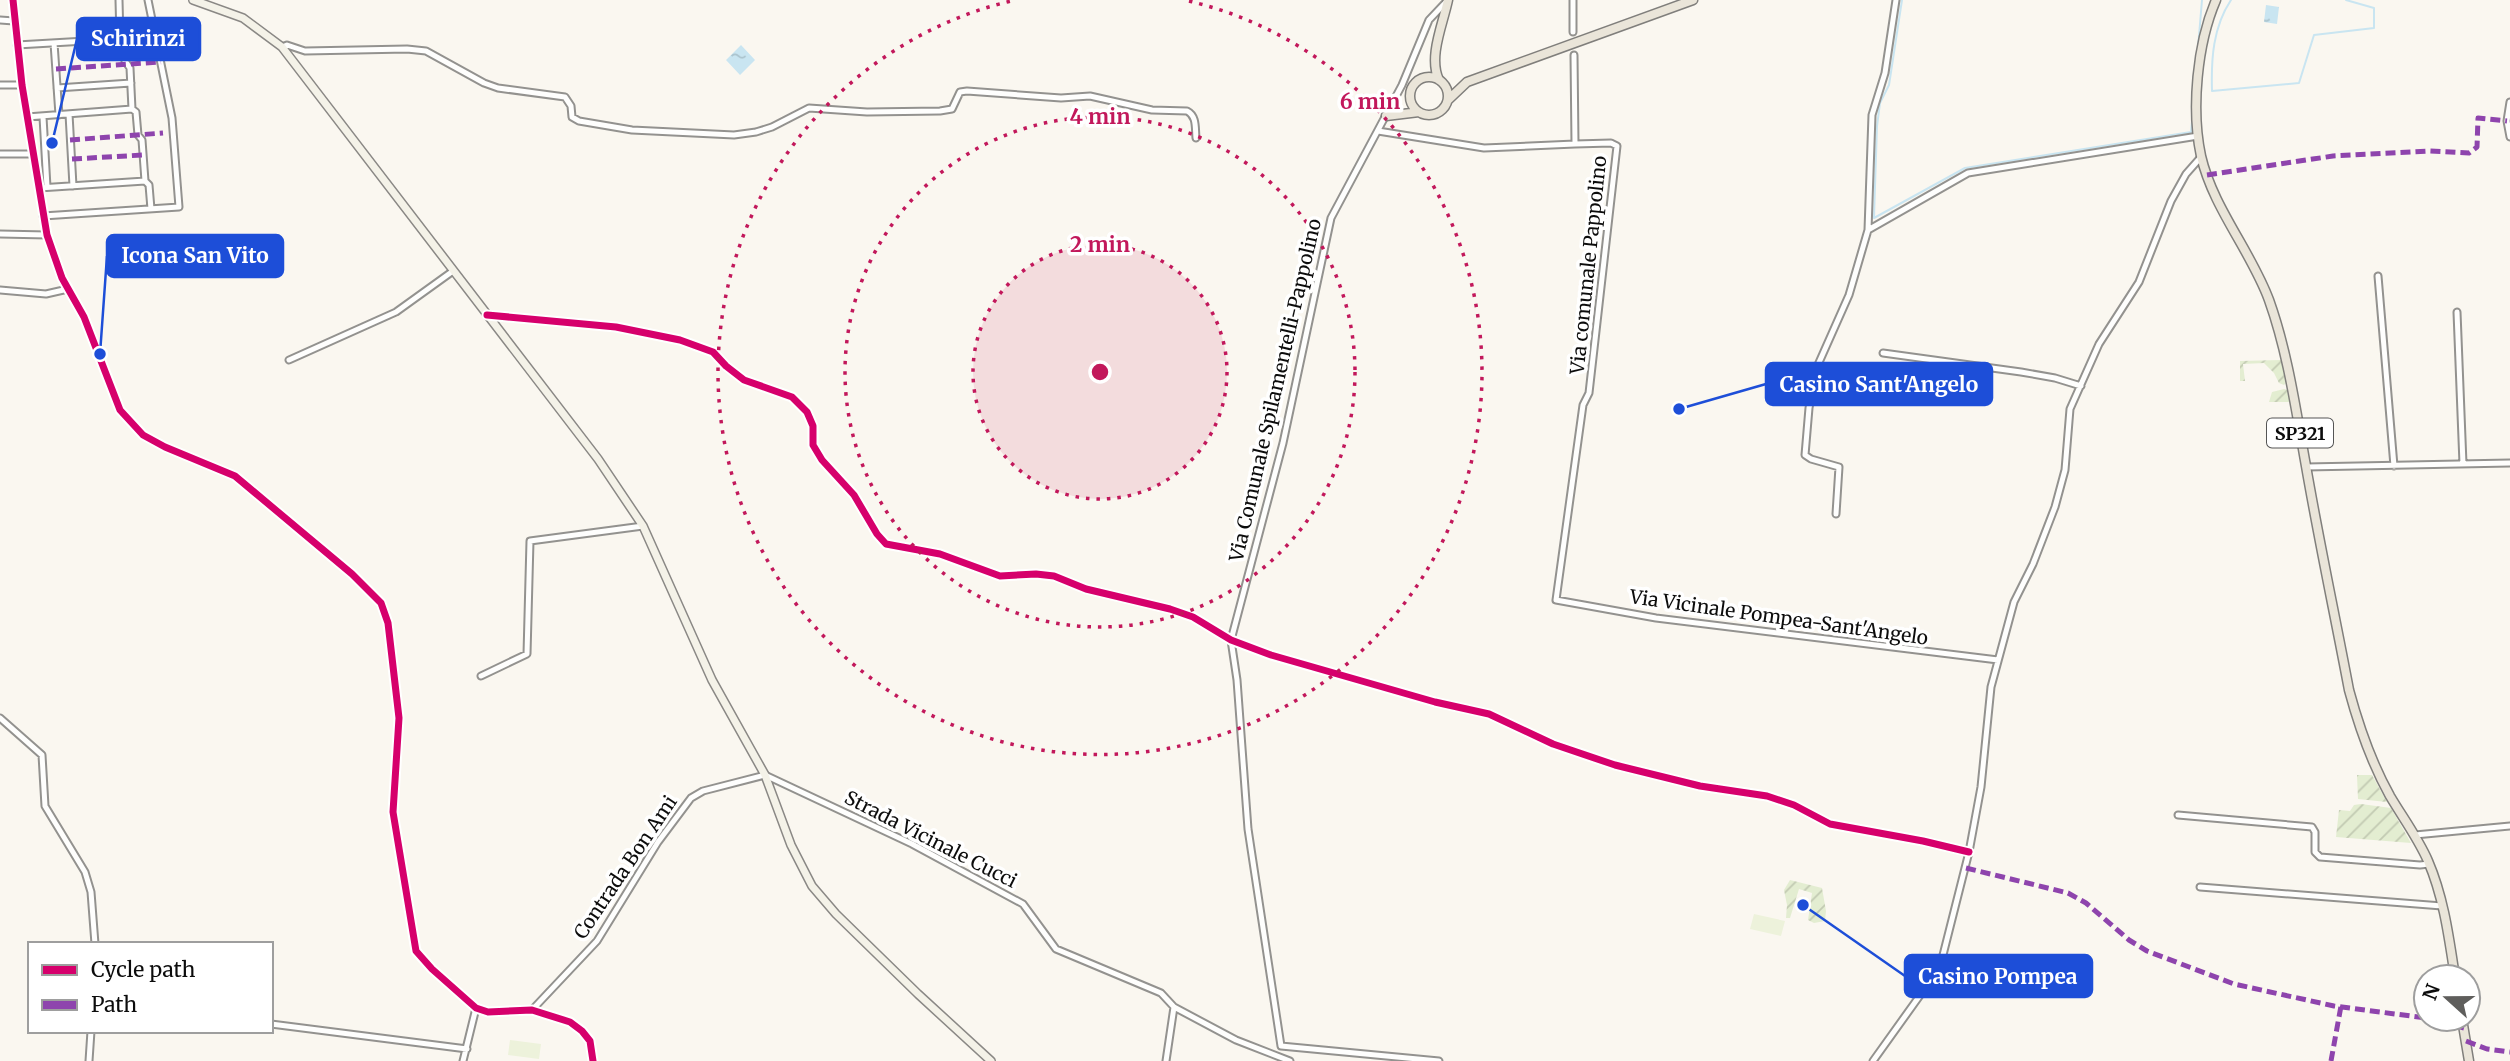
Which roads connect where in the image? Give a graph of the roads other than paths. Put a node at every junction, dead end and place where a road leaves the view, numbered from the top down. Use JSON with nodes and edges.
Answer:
{"nodes":[{"id":1,"x":13,"y":0,"type":"edge"},
{"id":2,"x":119,"y":0,"type":"edge"},
{"id":3,"x":148,"y":0,"type":"edge"},
{"id":4,"x":193,"y":0,"type":"edge"},
{"id":5,"x":1448,"y":0,"type":"edge"},
{"id":6,"x":1573,"y":0,"type":"edge"},
{"id":7,"x":1693,"y":0,"type":"edge"},
{"id":8,"x":1896,"y":0,"type":"edge"},
{"id":9,"x":2216,"y":0,"type":"edge"},
{"id":10,"x":0,"y":20,"type":"edge"},
{"id":11,"x":14,"y":21,"type":"junction"},
{"id":12,"x":1573,"y":32,"type":"dead end"},
{"id":13,"x":120,"y":39,"type":"junction"},
{"id":14,"x":54,"y":43,"type":"junction"},
{"id":15,"x":17,"y":45,"type":"junction"},
{"id":16,"x":282,"y":47,"type":"junction"},
{"id":17,"x":1574,"y":55,"type":"dead end"},
{"id":18,"x":1435,"y":57,"type":"junction"},
{"id":19,"x":1426,"y":78,"type":"junction"},
{"id":20,"x":1442,"y":82,"type":"junction"},
{"id":21,"x":1467,"y":82,"type":"junction"},
{"id":22,"x":131,"y":83,"type":"junction"},
{"id":23,"x":0,"y":85,"type":"edge"},
{"id":24,"x":22,"y":85,"type":"junction"},
{"id":25,"x":57,"y":88,"type":"junction"},
{"id":26,"x":1448,"y":100,"type":"junction"},
{"id":27,"x":1411,"y":102,"type":"junction"},
{"id":28,"x":2510,"y":102,"type":"edge"},
{"id":29,"x":132,"y":109,"type":"junction"},
{"id":30,"x":1419,"y":112,"type":"junction"},
{"id":31,"x":69,"y":114,"type":"junction"},
{"id":32,"x":59,"y":115,"type":"junction"},
{"id":33,"x":1398,"y":115,"type":"junction"},
{"id":34,"x":1386,"y":116,"type":"junction"},
{"id":35,"x":27,"y":117,"type":"junction"},
{"id":36,"x":43,"y":117,"type":"junction"},
{"id":37,"x":1378,"y":131,"type":"junction"},
{"id":38,"x":2198,"y":136,"type":"junction"},
{"id":39,"x":2510,"y":137,"type":"edge"},
{"id":40,"x":1196,"y":138,"type":"dead end"},
{"id":41,"x":1575,"y":144,"type":"junction"},
{"id":42,"x":0,"y":154,"type":"edge"},
{"id":43,"x":33,"y":154,"type":"junction"},
{"id":44,"x":2201,"y":157,"type":"junction"},
{"id":45,"x":145,"y":181,"type":"junction"},
{"id":46,"x":73,"y":186,"type":"junction"},
{"id":47,"x":47,"y":187,"type":"junction"},
{"id":48,"x":39,"y":188,"type":"junction"},
{"id":49,"x":151,"y":209,"type":"junction"},
{"id":50,"x":43,"y":216,"type":"junction"},
{"id":51,"x":1868,"y":230,"type":"junction"},
{"id":52,"x":0,"y":234,"type":"edge"},
{"id":53,"x":47,"y":235,"type":"junction"},
{"id":54,"x":453,"y":271,"type":"junction"},
{"id":55,"x":2378,"y":276,"type":"dead end"},
{"id":56,"x":68,"y":289,"type":"junction"},
{"id":57,"x":0,"y":290,"type":"edge"},
{"id":58,"x":2458,"y":312,"type":"dead end"},
{"id":59,"x":487,"y":315,"type":"junction"},
{"id":60,"x":1883,"y":353,"type":"dead end"},
{"id":61,"x":289,"y":360,"type":"dead end"},
{"id":62,"x":2081,"y":386,"type":"junction"},
{"id":63,"x":2510,"y":463,"type":"edge"},
{"id":64,"x":2463,"y":464,"type":"junction"},
{"id":65,"x":2394,"y":466,"type":"junction"},
{"id":66,"x":2306,"y":467,"type":"junction"},
{"id":67,"x":1836,"y":514,"type":"dead end"},
{"id":68,"x":643,"y":526,"type":"junction"},
{"id":69,"x":1556,"y":600,"type":"joint"},
{"id":70,"x":1231,"y":640,"type":"junction"},
{"id":71,"x":1998,"y":660,"type":"junction"},
{"id":72,"x":481,"y":676,"type":"dead end"},
{"id":73,"x":0,"y":718,"type":"edge"},
{"id":74,"x":765,"y":775,"type":"junction"},
{"id":75,"x":2178,"y":816,"type":"dead end"},
{"id":76,"x":2510,"y":826,"type":"edge"},
{"id":77,"x":2415,"y":835,"type":"junction"},
{"id":78,"x":1969,"y":852,"type":"junction"},
{"id":79,"x":2429,"y":864,"type":"junction"},
{"id":80,"x":2200,"y":887,"type":"dead end"},
{"id":81,"x":2442,"y":906,"type":"junction"},
{"id":82,"x":95,"y":942,"type":"edge"},
{"id":83,"x":2452,"y":963,"type":"edge"},
{"id":84,"x":1174,"y":1007,"type":"junction"},
{"id":85,"x":476,"y":1008,"type":"junction"},
{"id":86,"x":532,"y":1010,"type":"junction"},
{"id":87,"x":273,"y":1024,"type":"edge"},
{"id":88,"x":91,"y":1033,"type":"edge"},
{"id":89,"x":2464,"y":1033,"type":"edge"},
{"id":90,"x":467,"y":1049,"type":"junction"},
{"id":91,"x":89,"y":1061,"type":"edge"},
{"id":92,"x":463,"y":1061,"type":"edge"},
{"id":93,"x":593,"y":1061,"type":"edge"},
{"id":94,"x":991,"y":1061,"type":"edge"},
{"id":95,"x":1166,"y":1061,"type":"edge"},
{"id":96,"x":1290,"y":1061,"type":"edge"},
{"id":97,"x":1439,"y":1061,"type":"edge"},
{"id":98,"x":1873,"y":1061,"type":"edge"},
{"id":99,"x":2469,"y":1061,"type":"edge"}],
"edges":[{"from":1,"to":11,"type":"street"},
{"from":2,"to":13,"type":"street"},
{"from":3,"to":49,"type":"street"},
{"from":4,"to":16,"type":"main road"},
{"from":5,"to":18,"type":"main road"},
{"from":5,"to":34,"type":"street"},
{"from":6,"to":12,"type":"street"},
{"from":7,"to":21,"type":"main road"},
{"from":8,"to":51,"type":"street"},
{"from":9,"to":38,"type":"main road","number":"SP321"},
{"from":10,"to":11,"type":"street"},
{"from":11,"to":15,"type":"street"},
{"from":13,"to":14,"type":"street"},
{"from":13,"to":22,"type":"street"},
{"from":14,"to":15,"type":"street"},
{"from":14,"to":25,"type":"street"},
{"from":15,"to":24,"type":"street"},
{"from":16,"to":40,"type":"street"},
{"from":16,"to":54,"type":"main road"},
{"from":17,"to":41,"type":"street","name":"Via comunale Pappolino"},
{"from":18,"to":19,"type":"main road"},
{"from":18,"to":20,"type":"main road"},
{"from":19,"to":20,"type":"main road"},
{"from":19,"to":27,"type":"main road"},
{"from":20,"to":21,"type":"main road"},
{"from":20,"to":26,"type":"main road"},
{"from":21,"to":26,"type":"main road"},
{"from":22,"to":25,"type":"street"},
{"from":22,"to":29,"type":"street"},
{"from":23,"to":24,"type":"street"},
{"from":24,"to":35,"type":"street"},
{"from":25,"to":32,"type":"street"},
{"from":26,"to":30,"type":"main road"},
{"from":27,"to":30,"type":"main road"},
{"from":27,"to":33,"type":"main road"},
{"from":28,"to":39,"type":"street"},
{"from":29,"to":31,"type":"street"},
{"from":29,"to":45,"type":"street"},
{"from":30,"to":33,"type":"main road"},
{"from":31,"to":32,"type":"street"},
{"from":31,"to":46,"type":"street"},
{"from":32,"to":36,"type":"street"},
{"from":33,"to":34,"type":"main road"},
{"from":34,"to":37,"type":"street","name":"Via Comunale Spilamentelli-Pappolino"},
{"from":35,"to":36,"type":"street"},
{"from":35,"to":43,"type":"street"},
{"from":36,"to":47,"type":"street"},
{"from":37,"to":41,"type":"street"},
{"from":37,"to":70,"type":"street","name":"Via Comunale Spilamentelli-Pappolino"},
{"from":38,"to":44,"type":"main road","number":"SP321"},
{"from":38,"to":51,"type":"street"},
{"from":41,"to":69,"type":"street","name":"Via comunale Pappolino"},
{"from":42,"to":43,"type":"street"},
{"from":43,"to":48,"type":"street"},
{"from":44,"to":62,"type":"street"},
{"from":44,"to":66,"type":"main road","number":"SP321"},
{"from":45,"to":46,"type":"street"},
{"from":45,"to":49,"type":"street"},
{"from":46,"to":47,"type":"street"},
{"from":47,"to":48,"type":"street"},
{"from":48,"to":50,"type":"street"},
{"from":49,"to":50,"type":"street"},
{"from":50,"to":53,"type":"street"},
{"from":51,"to":67,"type":"street"},
{"from":52,"to":53,"type":"street"},
{"from":53,"to":56,"type":"street"},
{"from":54,"to":59,"type":"main road"},
{"from":54,"to":61,"type":"street"},
{"from":55,"to":65,"type":"street"},
{"from":56,"to":57,"type":"street"},
{"from":56,"to":85,"type":"street"},
{"from":58,"to":64,"type":"street"},
{"from":59,"to":68,"type":"main road"},
{"from":59,"to":70,"type":"street"},
{"from":60,"to":62,"type":"street"},
{"from":62,"to":71,"type":"street"},
{"from":63,"to":64,"type":"street"},
{"from":64,"to":65,"type":"street"},
{"from":65,"to":66,"type":"street"},
{"from":66,"to":77,"type":"main road","number":"SP321"},
{"from":68,"to":72,"type":"street"},
{"from":68,"to":74,"type":"main road"},
{"from":69,"to":71,"type":"street","name":"Via Vicinale Pompea-Sant'Angelo"},
{"from":70,"to":78,"type":"street"},
{"from":70,"to":97,"type":"street"},
{"from":71,"to":78,"type":"street"},
{"from":73,"to":82,"type":"street"},
{"from":74,"to":84,"type":"street","name":"Strada Vicinale Cucci"},
{"from":74,"to":86,"type":"street","name":"Contrada Bon Ami"},
{"from":74,"to":94,"type":"main road"},
{"from":75,"to":79,"type":"street"},
{"from":76,"to":77,"type":"street"},
{"from":77,"to":79,"type":"main road","number":"SP321"},
{"from":78,"to":98,"type":"street"},
{"from":79,"to":81,"type":"main road","number":"SP321"},
{"from":80,"to":81,"type":"street"},
{"from":81,"to":83,"type":"main road","number":"SP321"},
{"from":84,"to":95,"type":"street"},
{"from":84,"to":96,"type":"street","name":"Strada Vicinale Cucci"},
{"from":85,"to":86,"type":"street"},
{"from":85,"to":90,"type":"street"},
{"from":86,"to":93,"type":"street"},
{"from":87,"to":90,"type":"street"},
{"from":88,"to":91,"type":"street"},
{"from":89,"to":99,"type":"main road"},
{"from":90,"to":92,"type":"street"}]}
